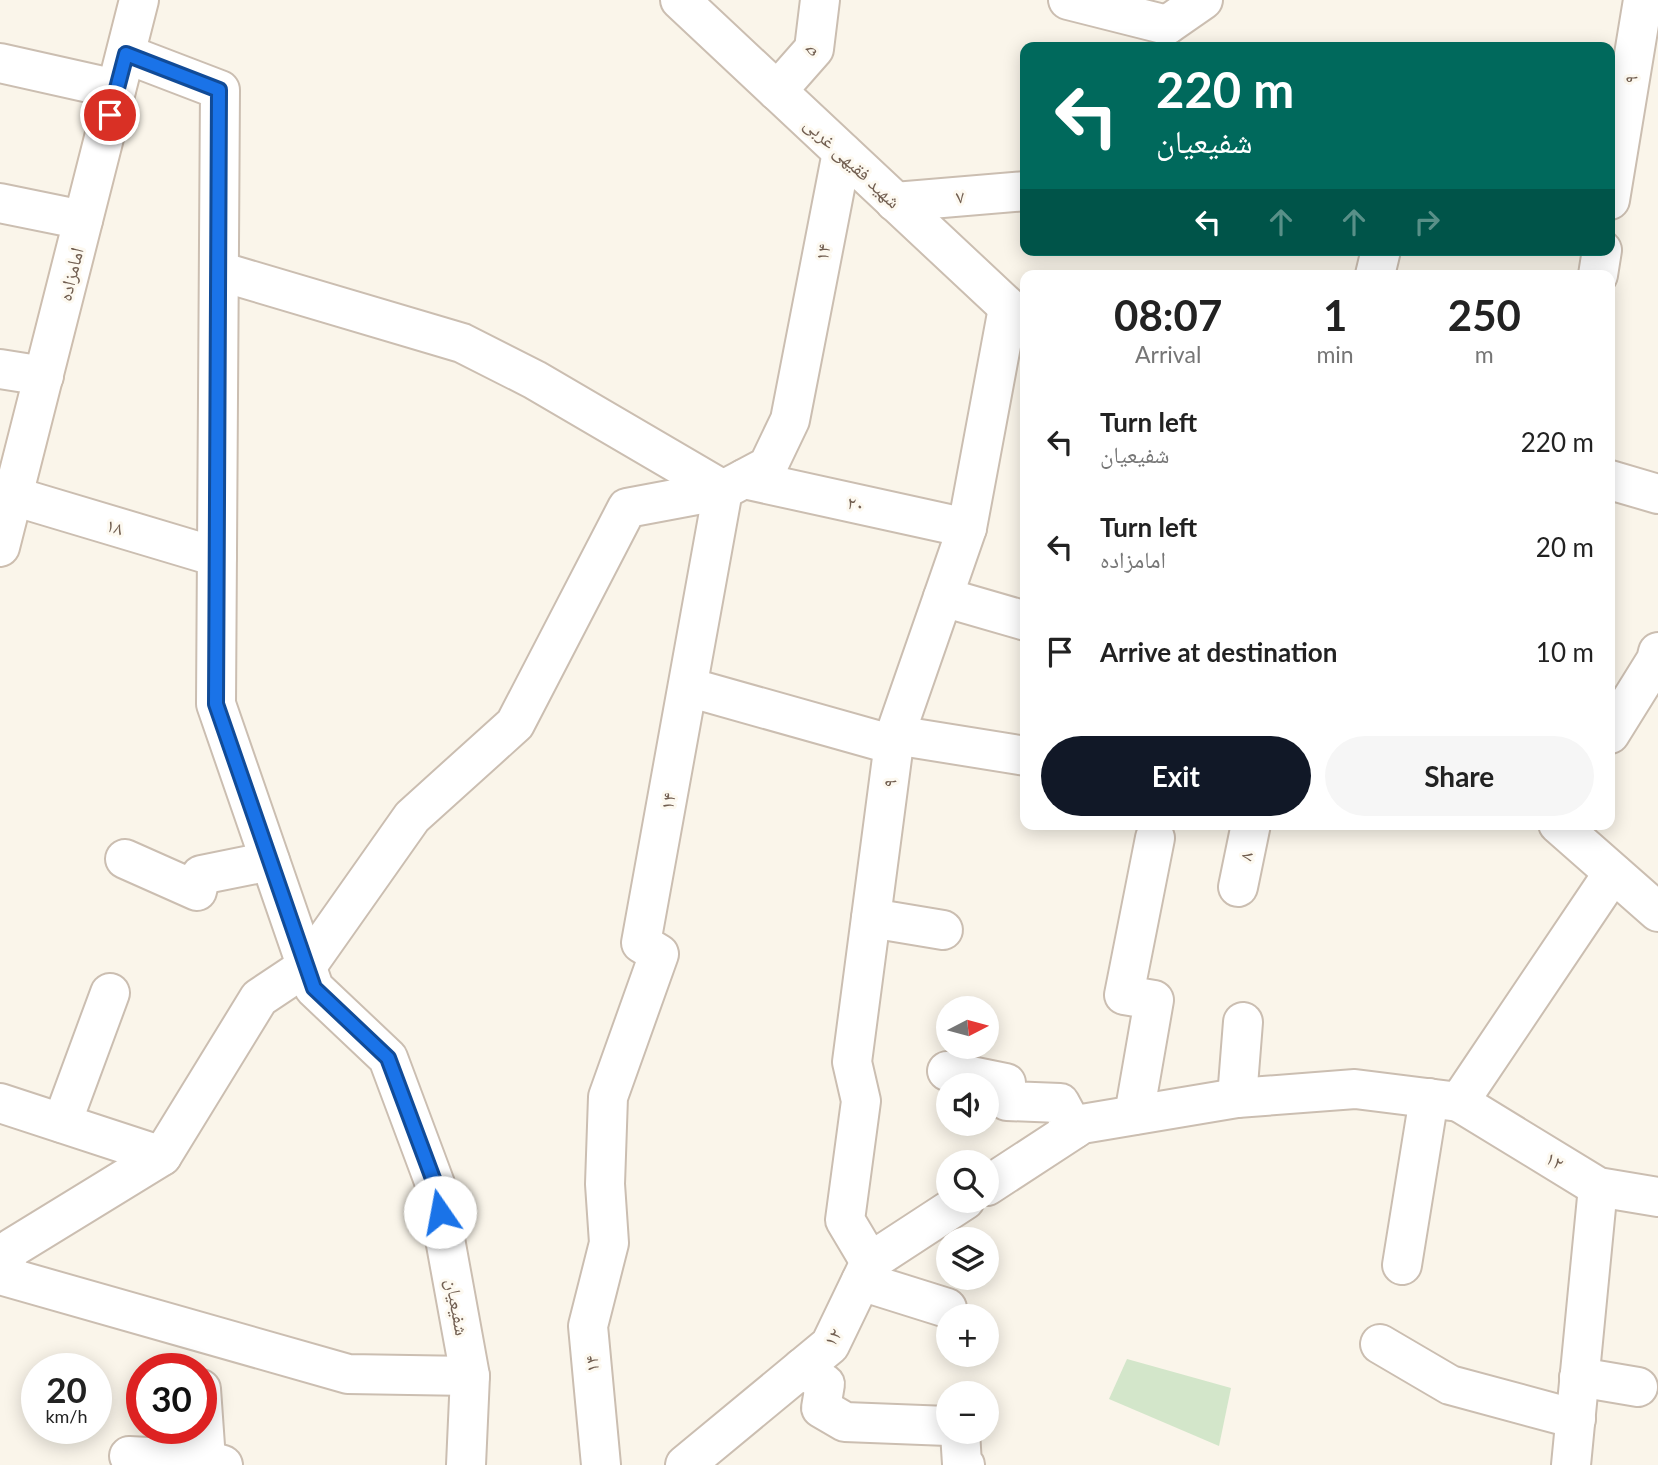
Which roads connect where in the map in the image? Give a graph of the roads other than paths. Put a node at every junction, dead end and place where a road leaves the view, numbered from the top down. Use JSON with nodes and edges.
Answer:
{"nodes":[{"id":1,"x":139,"y":0,"type":"edge"},
{"id":2,"x":680,"y":0,"type":"edge"},
{"id":3,"x":820,"y":0,"type":"edge"},
{"id":4,"x":1068,"y":0,"type":"edge"},
{"id":5,"x":1203,"y":0,"type":"edge"},
{"id":6,"x":1643,"y":0,"type":"edge"},
{"id":7,"x":1166,"y":40,"type":"edge"},
{"id":8,"x":0,"y":63,"type":"edge"},
{"id":9,"x":121,"y":71,"type":"junction"},
{"id":10,"x":777,"y":91,"type":"junction"},
{"id":11,"x":842,"y":152,"type":"junction"},
{"id":12,"x":1615,"y":168,"type":"edge"},
{"id":13,"x":1020,"y":192,"type":"edge"},
{"id":14,"x":895,"y":202,"type":"junction"},
{"id":15,"x":0,"y":203,"type":"edge"},
{"id":16,"x":83,"y":220,"type":"junction"},
{"id":17,"x":219,"y":271,"type":"junction"},
{"id":18,"x":1017,"y":316,"type":"edge"},
{"id":19,"x":0,"y":369,"type":"edge"},
{"id":20,"x":44,"y":376,"type":"junction"},
{"id":21,"x":1615,"y":481,"type":"edge"},
{"id":22,"x":734,"y":485,"type":"junction"},
{"id":23,"x":1658,"y":494,"type":"edge"},
{"id":24,"x":13,"y":496,"type":"junction"},
{"id":25,"x":967,"y":528,"type":"junction"},
{"id":26,"x":0,"y":547,"type":"edge"},
{"id":27,"x":216,"y":557,"type":"junction"},
{"id":28,"x":943,"y":597,"type":"junction"},
{"id":29,"x":1020,"y":619,"type":"edge"},
{"id":30,"x":1658,"y":652,"type":"edge"},
{"id":31,"x":688,"y":687,"type":"junction"},
{"id":32,"x":1615,"y":726,"type":"edge"},
{"id":33,"x":895,"y":740,"type":"junction"},
{"id":34,"x":1020,"y":755,"type":"edge"},
{"id":35,"x":1250,"y":830,"type":"edge"},
{"id":36,"x":1565,"y":830,"type":"edge"},
{"id":37,"x":1155,"y":838,"type":"dead end"},
{"id":38,"x":125,"y":859,"type":"dead end"},
{"id":39,"x":270,"y":861,"type":"junction"},
{"id":40,"x":1613,"y":873,"type":"junction"},
{"id":41,"x":1238,"y":887,"type":"dead end"},
{"id":42,"x":1658,"y":912,"type":"edge"},
{"id":43,"x":871,"y":918,"type":"junction"},
{"id":44,"x":943,"y":930,"type":"dead end"},
{"id":45,"x":307,"y":966,"type":"junction"},
{"id":46,"x":110,"y":993,"type":"dead end"},
{"id":47,"x":1242,"y":1022,"type":"dead end"},
{"id":48,"x":947,"y":1071,"type":"dead end"},
{"id":49,"x":1237,"y":1098,"type":"junction"},
{"id":50,"x":1444,"y":1100,"type":"junction"},
{"id":51,"x":0,"y":1103,"type":"edge"},
{"id":52,"x":1134,"y":1115,"type":"junction"},
{"id":53,"x":62,"y":1124,"type":"junction"},
{"id":54,"x":1074,"y":1129,"type":"junction"},
{"id":55,"x":163,"y":1156,"type":"junction"},
{"id":56,"x":999,"y":1178,"type":"edge"},
{"id":57,"x":1598,"y":1186,"type":"junction"},
{"id":58,"x":1658,"y":1197,"type":"edge"},
{"id":59,"x":946,"y":1213,"type":"edge"},
{"id":60,"x":1402,"y":1265,"type":"dead end"},
{"id":61,"x":866,"y":1272,"type":"junction"},
{"id":62,"x":0,"y":1273,"type":"edge"},
{"id":63,"x":938,"y":1304,"type":"edge"},
{"id":64,"x":1380,"y":1344,"type":"dead end"},
{"id":65,"x":199,"y":1350,"type":"edge"},
{"id":66,"x":802,"y":1368,"type":"junction"},
{"id":67,"x":470,"y":1376,"type":"junction"},
{"id":68,"x":1579,"y":1377,"type":"junction"},
{"id":69,"x":1638,"y":1387,"type":"dead end"},
{"id":70,"x":1576,"y":1419,"type":"junction"},
{"id":71,"x":936,"y":1426,"type":"edge"},
{"id":72,"x":212,"y":1444,"type":"edge"},
{"id":73,"x":961,"y":1444,"type":"edge"},
{"id":74,"x":129,"y":1455,"type":"dead end"},
{"id":75,"x":215,"y":1462,"type":"edge"},
{"id":76,"x":466,"y":1465,"type":"edge"},
{"id":77,"x":601,"y":1465,"type":"edge"},
{"id":78,"x":685,"y":1465,"type":"edge"},
{"id":79,"x":965,"y":1465,"type":"edge"},
{"id":80,"x":1571,"y":1465,"type":"edge"}],
"edges":[{"from":1,"to":9,"type":"street","name":"امامزاده"},
{"from":2,"to":10,"type":"street","name":"شهید فقیهی غربی"},
{"from":3,"to":10,"type":"street","name":"۵"},
{"from":4,"to":7,"type":"street"},
{"from":5,"to":7,"type":"street"},
{"from":6,"to":12,"type":"street","name":"۹"},
{"from":8,"to":9,"type":"street"},
{"from":9,"to":16,"type":"street","name":"امامزاده"},
{"from":9,"to":17,"type":"street","name":"شفیعیان"},
{"from":10,"to":11,"type":"street","name":"شهید فقیهی غربی"},
{"from":11,"to":14,"type":"street","name":"شهید فقیهی غربی"},
{"from":11,"to":22,"type":"street","name":"۱۴"},
{"from":13,"to":14,"type":"street","name":"۷"},
{"from":14,"to":18,"type":"street","name":"شهید فقیهی غربی"},
{"from":15,"to":16,"type":"street"},
{"from":16,"to":20,"type":"street","name":"امامزاده"},
{"from":17,"to":22,"type":"street"},
{"from":17,"to":27,"type":"street","name":"شفیعیان"},
{"from":18,"to":25,"type":"street","name":"۹"},
{"from":19,"to":20,"type":"street"},
{"from":20,"to":24,"type":"street","name":"امامزاده"},
{"from":21,"to":23,"type":"street"},
{"from":22,"to":25,"type":"street","name":"۲۰"},
{"from":22,"to":31,"type":"street","name":"۱۴"},
{"from":22,"to":45,"type":"street"},
{"from":24,"to":26,"type":"street","name":"امامزاده"},
{"from":24,"to":27,"type":"street","name":"۱۸"},
{"from":25,"to":28,"type":"street","name":"۹"},
{"from":27,"to":39,"type":"street","name":"شفیعیان"},
{"from":28,"to":29,"type":"street"},
{"from":28,"to":33,"type":"street","name":"۹"},
{"from":30,"to":32,"type":"street"},
{"from":31,"to":33,"type":"street"},
{"from":31,"to":77,"type":"street","name":"۱۴"},
{"from":33,"to":34,"type":"street"},
{"from":33,"to":43,"type":"street","name":"۹"},
{"from":35,"to":41,"type":"street","name":"۸"},
{"from":36,"to":40,"type":"street"},
{"from":37,"to":52,"type":"street"},
{"from":38,"to":39,"type":"street"},
{"from":39,"to":45,"type":"street","name":"شفیعیان"},
{"from":40,"to":42,"type":"street"},
{"from":40,"to":50,"type":"street"},
{"from":43,"to":44,"type":"street"},
{"from":43,"to":61,"type":"street","name":"۹"},
{"from":45,"to":55,"type":"street"},
{"from":45,"to":67,"type":"street","name":"شفیعیان"},
{"from":46,"to":53,"type":"street"},
{"from":47,"to":49,"type":"street"},
{"from":48,"to":54,"type":"street"},
{"from":49,"to":50,"type":"street"},
{"from":49,"to":52,"type":"street"},
{"from":50,"to":57,"type":"street","name":"۱۲"},
{"from":50,"to":60,"type":"street"},
{"from":51,"to":53,"type":"street"},
{"from":52,"to":54,"type":"street"},
{"from":53,"to":55,"type":"street"},
{"from":54,"to":56,"type":"street"},
{"from":55,"to":62,"type":"street"},
{"from":57,"to":58,"type":"street","name":"۱۲"},
{"from":57,"to":68,"type":"street"},
{"from":59,"to":61,"type":"street"},
{"from":61,"to":63,"type":"street"},
{"from":61,"to":66,"type":"street","name":"۱۲"},
{"from":62,"to":65,"type":"street"},
{"from":64,"to":70,"type":"street"},
{"from":65,"to":67,"type":"street"},
{"from":66,"to":71,"type":"street"},
{"from":66,"to":78,"type":"street","name":"۱۲"},
{"from":67,"to":76,"type":"street","name":"شفیعیان"},
{"from":68,"to":69,"type":"street"},
{"from":68,"to":70,"type":"street"},
{"from":70,"to":80,"type":"street"},
{"from":72,"to":75,"type":"street"},
{"from":73,"to":79,"type":"street"},
{"from":74,"to":75,"type":"street"}]}
